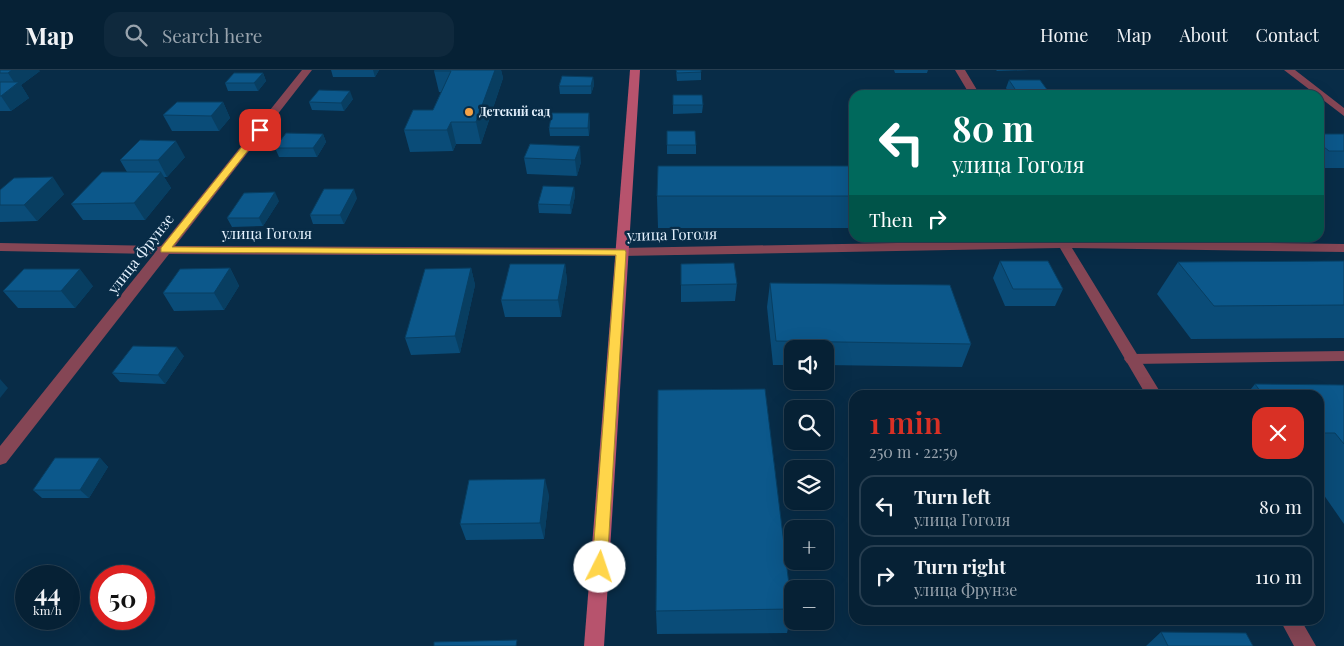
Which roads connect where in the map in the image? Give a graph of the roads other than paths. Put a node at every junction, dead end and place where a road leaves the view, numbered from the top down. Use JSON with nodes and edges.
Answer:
{"nodes":[{"id":1,"x":307,"y":70,"type":"edge"},
{"id":2,"x":635,"y":70,"type":"edge"},
{"id":3,"x":960,"y":70,"type":"edge"},
{"id":4,"x":1289,"y":70,"type":"edge"},
{"id":5,"x":972,"y":90,"type":"edge"},
{"id":6,"x":1315,"y":90,"type":"edge"},
{"id":7,"x":1324,"y":97,"type":"edge"},
{"id":8,"x":1344,"y":113,"type":"edge"},
{"id":9,"x":1022,"y":242,"type":"edge"},
{"id":10,"x":1063,"y":242,"type":"edge"},
{"id":11,"x":1102,"y":242,"type":"edge"},
{"id":12,"x":0,"y":247,"type":"edge"},
{"id":13,"x":1344,"y":248,"type":"edge"},
{"id":14,"x":164,"y":250,"type":"junction"},
{"id":15,"x":621,"y":252,"type":"junction"},
{"id":16,"x":1339,"y":356,"type":"edge"},
{"id":17,"x":1132,"y":359,"type":"junction"},
{"id":18,"x":1344,"y":368,"type":"edge"},
{"id":19,"x":1151,"y":390,"type":"edge"},
{"id":20,"x":0,"y":458,"type":"edge"},
{"id":21,"x":1293,"y":625,"type":"edge"},
{"id":22,"x":594,"y":646,"type":"edge"},
{"id":23,"x":1306,"y":646,"type":"edge"}],
"edges":[{"from":1,"to":14,"type":"street","name":"улица Фрунзе"},
{"from":2,"to":15,"type":"main road"},
{"from":3,"to":5,"type":"street"},
{"from":4,"to":6,"type":"street"},
{"from":7,"to":8,"type":"street"},
{"from":9,"to":15,"type":"street","name":"улица Гоголя"},
{"from":10,"to":17,"type":"street"},
{"from":11,"to":13,"type":"street","name":"улица Гоголя"},
{"from":12,"to":14,"type":"street","name":"улица Гоголя"},
{"from":14,"to":15,"type":"street","name":"улица Гоголя"},
{"from":14,"to":20,"type":"street","name":"улица Фрунзе"},
{"from":15,"to":22,"type":"main road"},
{"from":16,"to":17,"type":"street"},
{"from":16,"to":18,"type":"street"},
{"from":17,"to":19,"type":"street"},
{"from":21,"to":23,"type":"street"}]}
